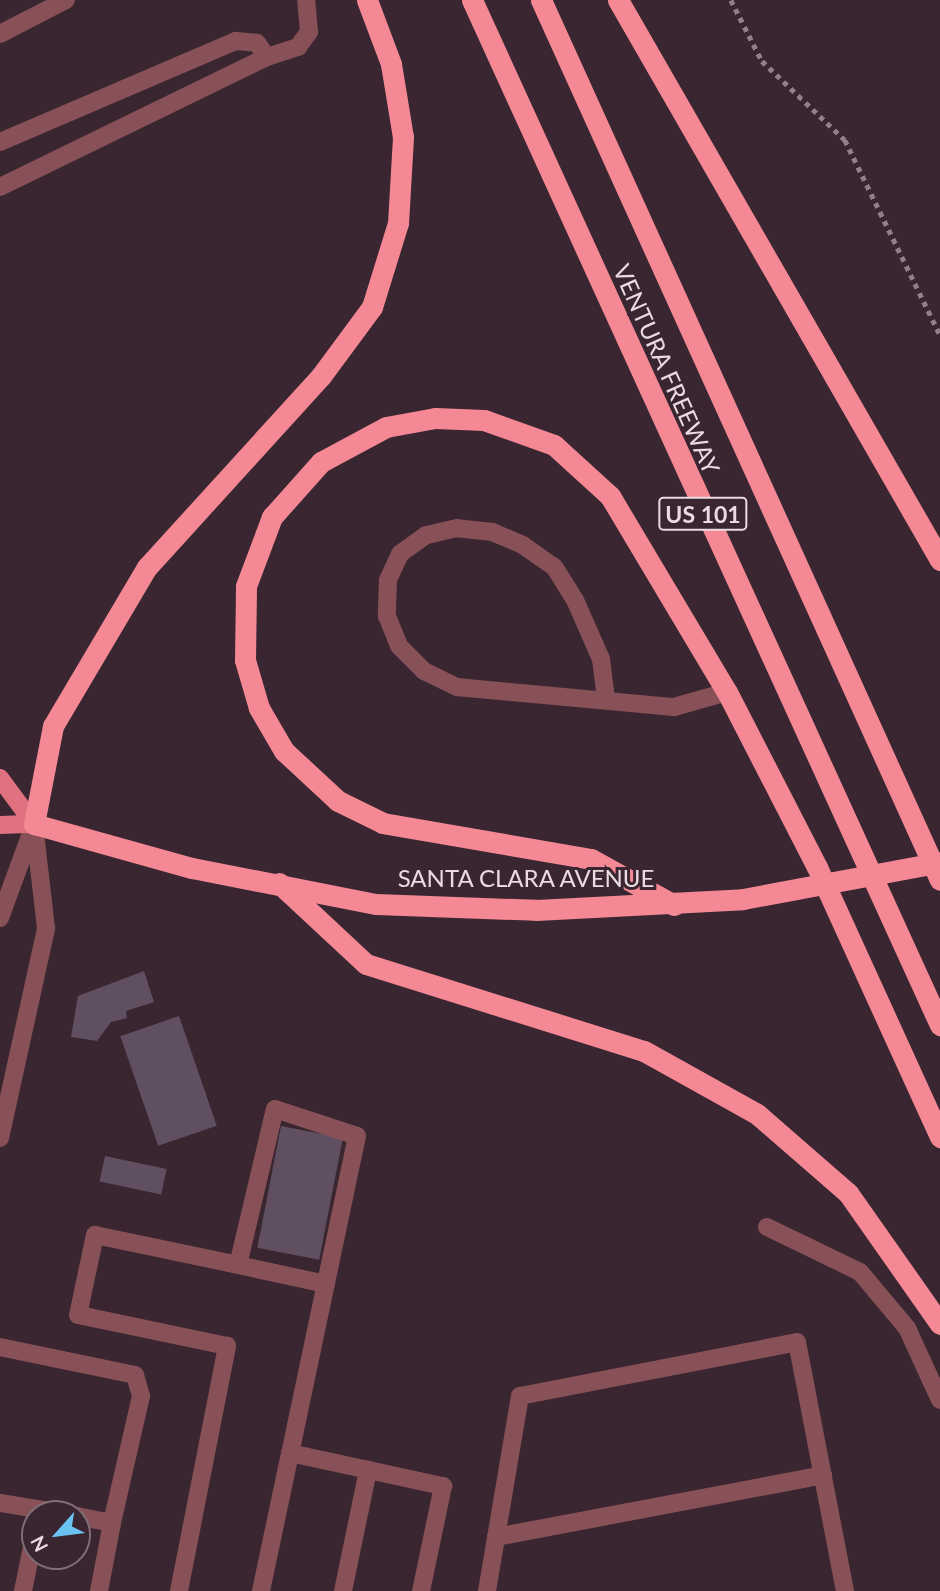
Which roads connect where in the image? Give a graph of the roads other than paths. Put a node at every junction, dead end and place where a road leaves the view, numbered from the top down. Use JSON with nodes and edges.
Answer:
{"nodes":[{"id":1,"x":66,"y":0,"type":"edge"},
{"id":2,"x":306,"y":0,"type":"edge"},
{"id":3,"x":368,"y":0,"type":"edge"},
{"id":4,"x":472,"y":0,"type":"edge"},
{"id":5,"x":541,"y":0,"type":"edge"},
{"id":6,"x":618,"y":0,"type":"edge"},
{"id":7,"x":0,"y":34,"type":"edge"},
{"id":8,"x":267,"y":57,"type":"junction"},
{"id":9,"x":0,"y":142,"type":"edge"},
{"id":10,"x":0,"y":187,"type":"edge"},
{"id":11,"x":940,"y":559,"type":"edge"},
{"id":12,"x":727,"y":692,"type":"junction"},
{"id":13,"x":606,"y":699,"type":"junction"},
{"id":14,"x":0,"y":778,"type":"edge"},
{"id":15,"x":34,"y":824,"type":"junction"},
{"id":16,"x":0,"y":825,"type":"edge"},
{"id":17,"x":940,"y":862,"type":"edge"},
{"id":18,"x":940,"y":880,"type":"edge"},
{"id":19,"x":278,"y":882,"type":"junction"},
{"id":20,"x":674,"y":905,"type":"junction"},
{"id":21,"x":0,"y":918,"type":"edge"},
{"id":22,"x":940,"y":1025,"type":"edge"},
{"id":23,"x":940,"y":1137,"type":"edge"},
{"id":24,"x":0,"y":1138,"type":"edge"},
{"id":25,"x":767,"y":1227,"type":"dead end"},
{"id":26,"x":238,"y":1265,"type":"junction"},
{"id":27,"x":326,"y":1284,"type":"junction"},
{"id":28,"x":940,"y":1324,"type":"edge"},
{"id":29,"x":0,"y":1346,"type":"edge"},
{"id":30,"x":940,"y":1400,"type":"edge"},
{"id":31,"x":290,"y":1454,"type":"junction"},
{"id":32,"x":368,"y":1470,"type":"junction"},
{"id":33,"x":823,"y":1475,"type":"junction"},
{"id":34,"x":0,"y":1503,"type":"edge"},
{"id":35,"x":21,"y":1507,"type":"edge"},
{"id":36,"x":91,"y":1519,"type":"edge"},
{"id":37,"x":112,"y":1523,"type":"junction"},
{"id":38,"x":496,"y":1537,"type":"junction"},
{"id":39,"x":27,"y":1570,"type":"edge"},
{"id":40,"x":23,"y":1591,"type":"edge"},
{"id":41,"x":99,"y":1591,"type":"edge"},
{"id":42,"x":178,"y":1591,"type":"edge"},
{"id":43,"x":261,"y":1591,"type":"edge"},
{"id":44,"x":343,"y":1591,"type":"edge"},
{"id":45,"x":421,"y":1591,"type":"edge"},
{"id":46,"x":487,"y":1591,"type":"edge"},
{"id":47,"x":845,"y":1591,"type":"edge"}],
"edges":[{"from":1,"to":7,"type":"street"},
{"from":2,"to":8,"type":"street"},
{"from":3,"to":15,"type":"highway"},
{"from":4,"to":22,"type":"highway","name":"VENTURA FREEWAY","number":"US 101"},
{"from":5,"to":18,"type":"highway","name":"VENTURA FREEWAY","number":"US 101"},
{"from":6,"to":11,"type":"highway"},
{"from":8,"to":9,"type":"street"},
{"from":8,"to":10,"type":"street"},
{"from":12,"to":13,"type":"street"},
{"from":12,"to":20,"type":"highway"},
{"from":12,"to":23,"type":"highway"},
{"from":13,"to":13,"type":"street"},
{"from":14,"to":15,"type":"main road"},
{"from":15,"to":16,"type":"main road","name":"SANTA CLARA AVENUE"},
{"from":15,"to":19,"type":"highway","name":"SANTA CLARA AVENUE"},
{"from":15,"to":21,"type":"street"},
{"from":15,"to":24,"type":"street"},
{"from":17,"to":20,"type":"highway","name":"SANTA CLARA AVENUE","bridge":true},
{"from":19,"to":20,"type":"highway","name":"SANTA CLARA AVENUE"},
{"from":19,"to":28,"type":"highway"},
{"from":25,"to":30,"type":"street"},
{"from":26,"to":27,"type":"street"},
{"from":26,"to":27,"type":"street"},
{"from":26,"to":42,"type":"street"},
{"from":27,"to":31,"type":"street"},
{"from":29,"to":37,"type":"street"},
{"from":31,"to":32,"type":"street"},
{"from":31,"to":43,"type":"street"},
{"from":32,"to":44,"type":"street"},
{"from":32,"to":45,"type":"street"},
{"from":33,"to":38,"type":"street"},
{"from":33,"to":38,"type":"street"},
{"from":33,"to":47,"type":"street"},
{"from":34,"to":35,"type":"street"},
{"from":36,"to":37,"type":"street"},
{"from":37,"to":41,"type":"street"},
{"from":38,"to":46,"type":"street"},
{"from":39,"to":40,"type":"street"}]}
